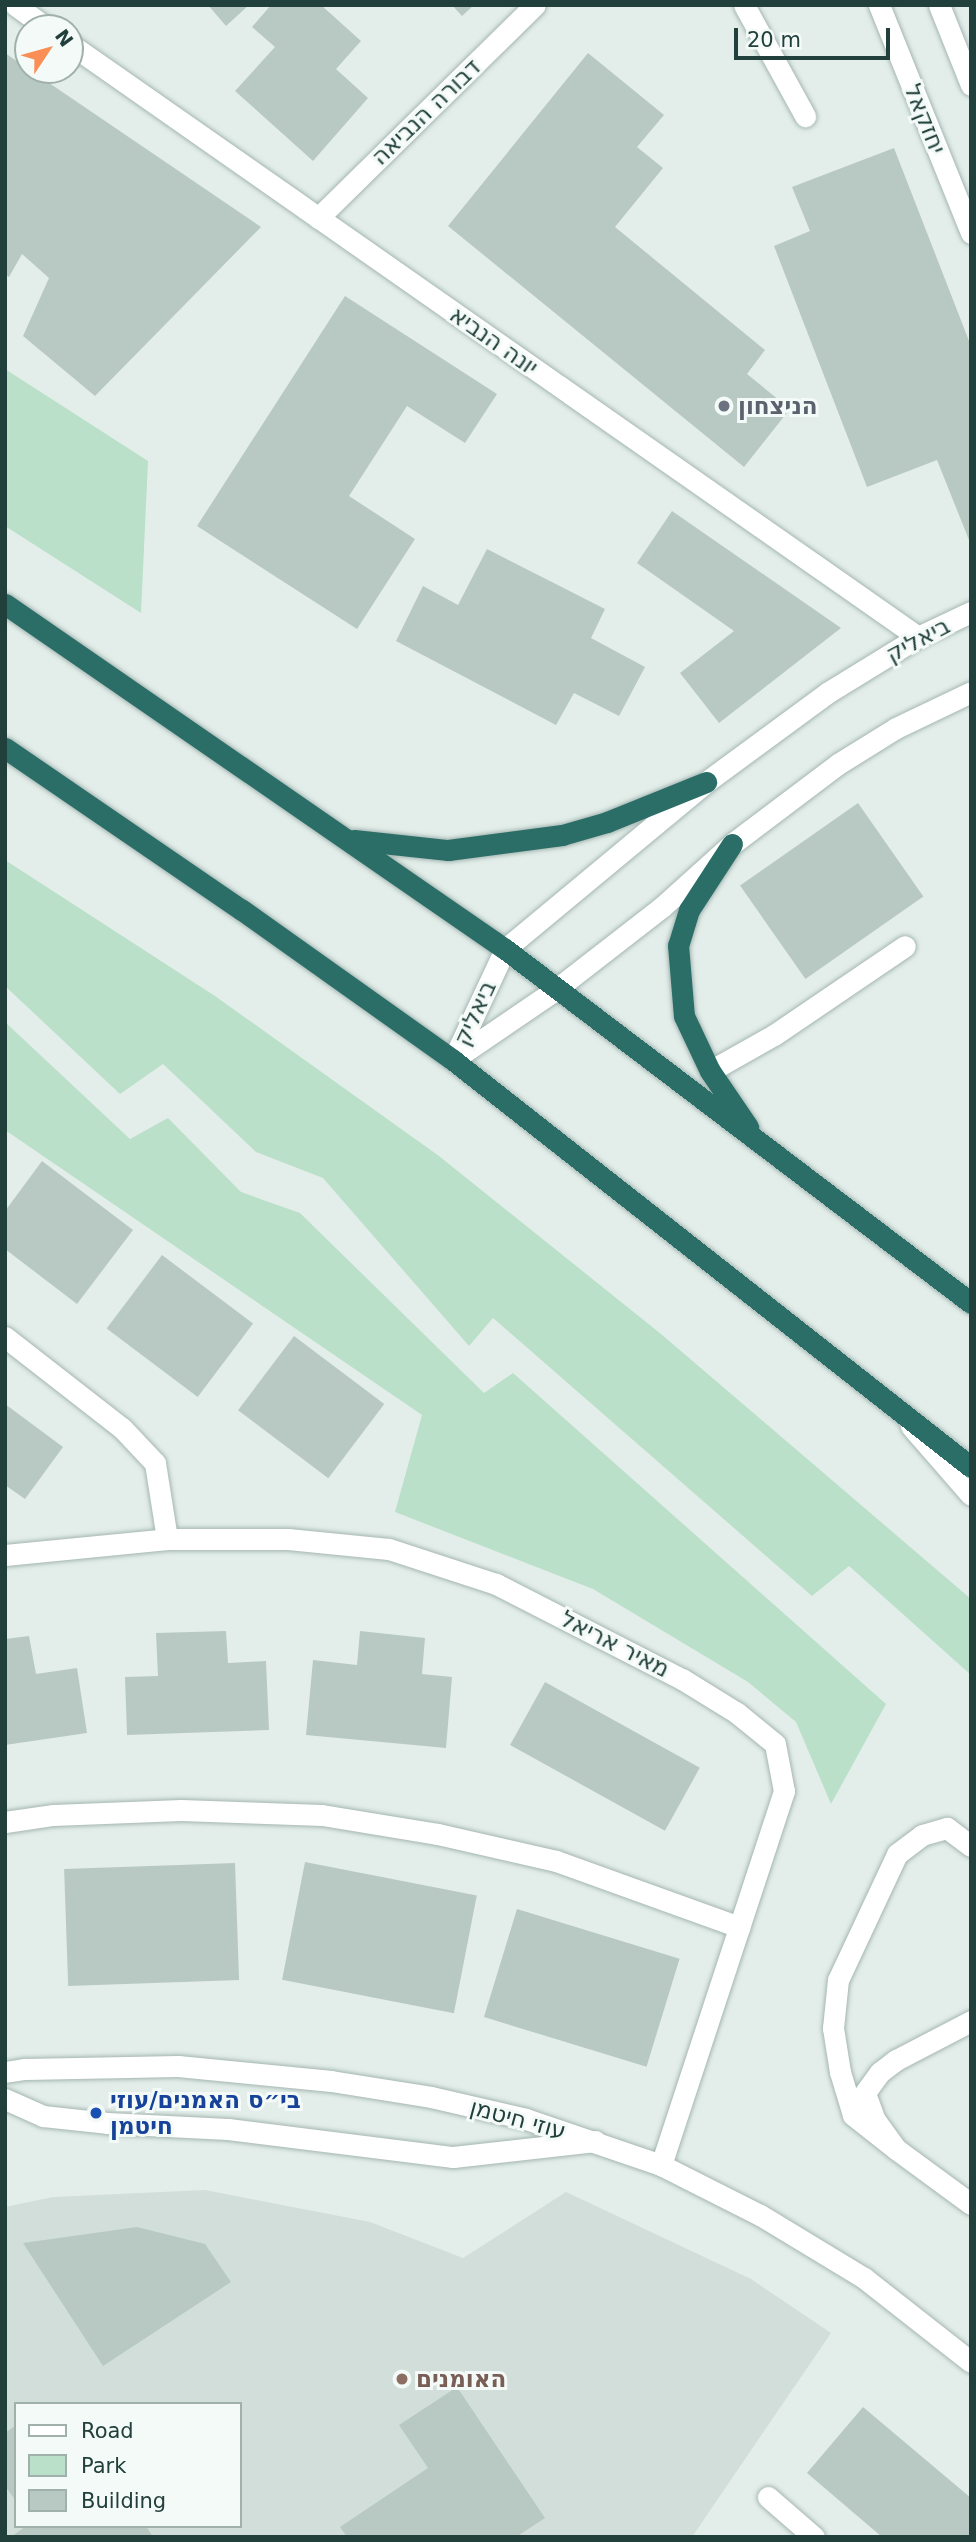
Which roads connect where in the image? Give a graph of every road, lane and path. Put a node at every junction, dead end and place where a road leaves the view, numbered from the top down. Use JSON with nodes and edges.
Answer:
{"nodes":[{"id":1,"x":535,"y":5,"type":"edge"},
{"id":2,"x":744,"y":5,"type":"edge"},
{"id":3,"x":879,"y":5,"type":"edge"},
{"id":4,"x":939,"y":5,"type":"edge"},
{"id":5,"x":84,"y":54,"type":"edge"},
{"id":6,"x":971,"y":85,"type":"edge"},
{"id":7,"x":805,"y":116,"type":"dead end"},
{"id":8,"x":317,"y":218,"type":"junction"},
{"id":9,"x":971,"y":233,"type":"edge"},
{"id":10,"x":5,"y":604,"type":"edge"},
{"id":11,"x":971,"y":612,"type":"edge"},
{"id":12,"x":918,"y":637,"type":"junction"},
{"id":13,"x":971,"y":692,"type":"edge"},
{"id":14,"x":8,"y":752,"type":"edge"},
{"id":15,"x":706,"y":782,"type":"junction"},
{"id":16,"x":349,"y":839,"type":"junction"},
{"id":17,"x":732,"y":844,"type":"junction"},
{"id":18,"x":905,"y":946,"type":"dead end"},
{"id":19,"x":505,"y":949,"type":"junction"},
{"id":20,"x":555,"y":990,"type":"junction"},
{"id":21,"x":453,"y":1060,"type":"junction"},
{"id":22,"x":710,"y":1071,"type":"junction"},
{"id":23,"x":757,"y":1141,"type":"junction"},
{"id":24,"x":971,"y":1303,"type":"edge"},
{"id":25,"x":5,"y":1337,"type":"edge"},
{"id":26,"x":894,"y":1406,"type":"junction"},
{"id":27,"x":971,"y":1467,"type":"edge"},
{"id":28,"x":971,"y":1495,"type":"edge"},
{"id":29,"x":167,"y":1539,"type":"junction"},
{"id":30,"x":5,"y":1555,"type":"edge"},
{"id":31,"x":5,"y":1822,"type":"edge"},
{"id":32,"x":971,"y":1846,"type":"edge"},
{"id":33,"x":739,"y":1927,"type":"junction"},
{"id":34,"x":971,"y":2021,"type":"edge"},
{"id":35,"x":5,"y":2072,"type":"edge"},
{"id":36,"x":5,"y":2099,"type":"edge"},
{"id":37,"x":596,"y":2141,"type":"junction"},
{"id":38,"x":896,"y":2149,"type":"junction"},
{"id":39,"x":661,"y":2165,"type":"junction"},
{"id":40,"x":971,"y":2204,"type":"edge"},
{"id":41,"x":971,"y":2362,"type":"edge"},
{"id":42,"x":768,"y":2497,"type":"dead end"},
{"id":43,"x":814,"y":2537,"type":"edge"}],
"edges":[{"from":1,"to":8,"type":"street","name":"דבורה הנביאה"},
{"from":2,"to":7,"type":"street"},
{"from":3,"to":9,"type":"street","name":"יחזקאל"},
{"from":4,"to":6,"type":"street"},
{"from":5,"to":8,"type":"street","name":"יונה הנביא"},
{"from":8,"to":12,"type":"street","name":"יונה הנביא"},
{"from":10,"to":16,"type":"highway"},
{"from":11,"to":12,"type":"street","name":"ביאליק"},
{"from":12,"to":15,"type":"street","name":"ביאליק"},
{"from":13,"to":17,"type":"street","name":"ביאליק"},
{"from":14,"to":21,"type":"highway"},
{"from":15,"to":16,"type":"highway"},
{"from":15,"to":19,"type":"street","name":"ביאליק"},
{"from":16,"to":19,"type":"highway"},
{"from":17,"to":20,"type":"street","name":"ביאליק"},
{"from":17,"to":22,"type":"highway"},
{"from":18,"to":22,"type":"street"},
{"from":19,"to":20,"type":"highway"},
{"from":19,"to":21,"type":"street","name":"ביאליק"},
{"from":20,"to":21,"type":"street","name":"ביאליק"},
{"from":20,"to":23,"type":"highway"},
{"from":21,"to":26,"type":"highway"},
{"from":22,"to":23,"type":"highway"},
{"from":23,"to":24,"type":"highway"},
{"from":25,"to":29,"type":"street"},
{"from":26,"to":27,"type":"highway"},
{"from":26,"to":28,"type":"street"},
{"from":29,"to":30,"type":"street","name":"מאיר אריאל"},
{"from":29,"to":33,"type":"street","name":"מאיר אריאל"},
{"from":31,"to":33,"type":"street"},
{"from":32,"to":38,"type":"street"},
{"from":33,"to":39,"type":"street","name":"מאיר אריאל"},
{"from":34,"to":38,"type":"street"},
{"from":35,"to":37,"type":"street","name":"עוזי חיטמן"},
{"from":36,"to":37,"type":"street"},
{"from":37,"to":39,"type":"street","name":"עוזי חיטמן"},
{"from":38,"to":40,"type":"street"},
{"from":39,"to":41,"type":"street","name":"עוזי חיטמן"},
{"from":42,"to":43,"type":"street"}]}
